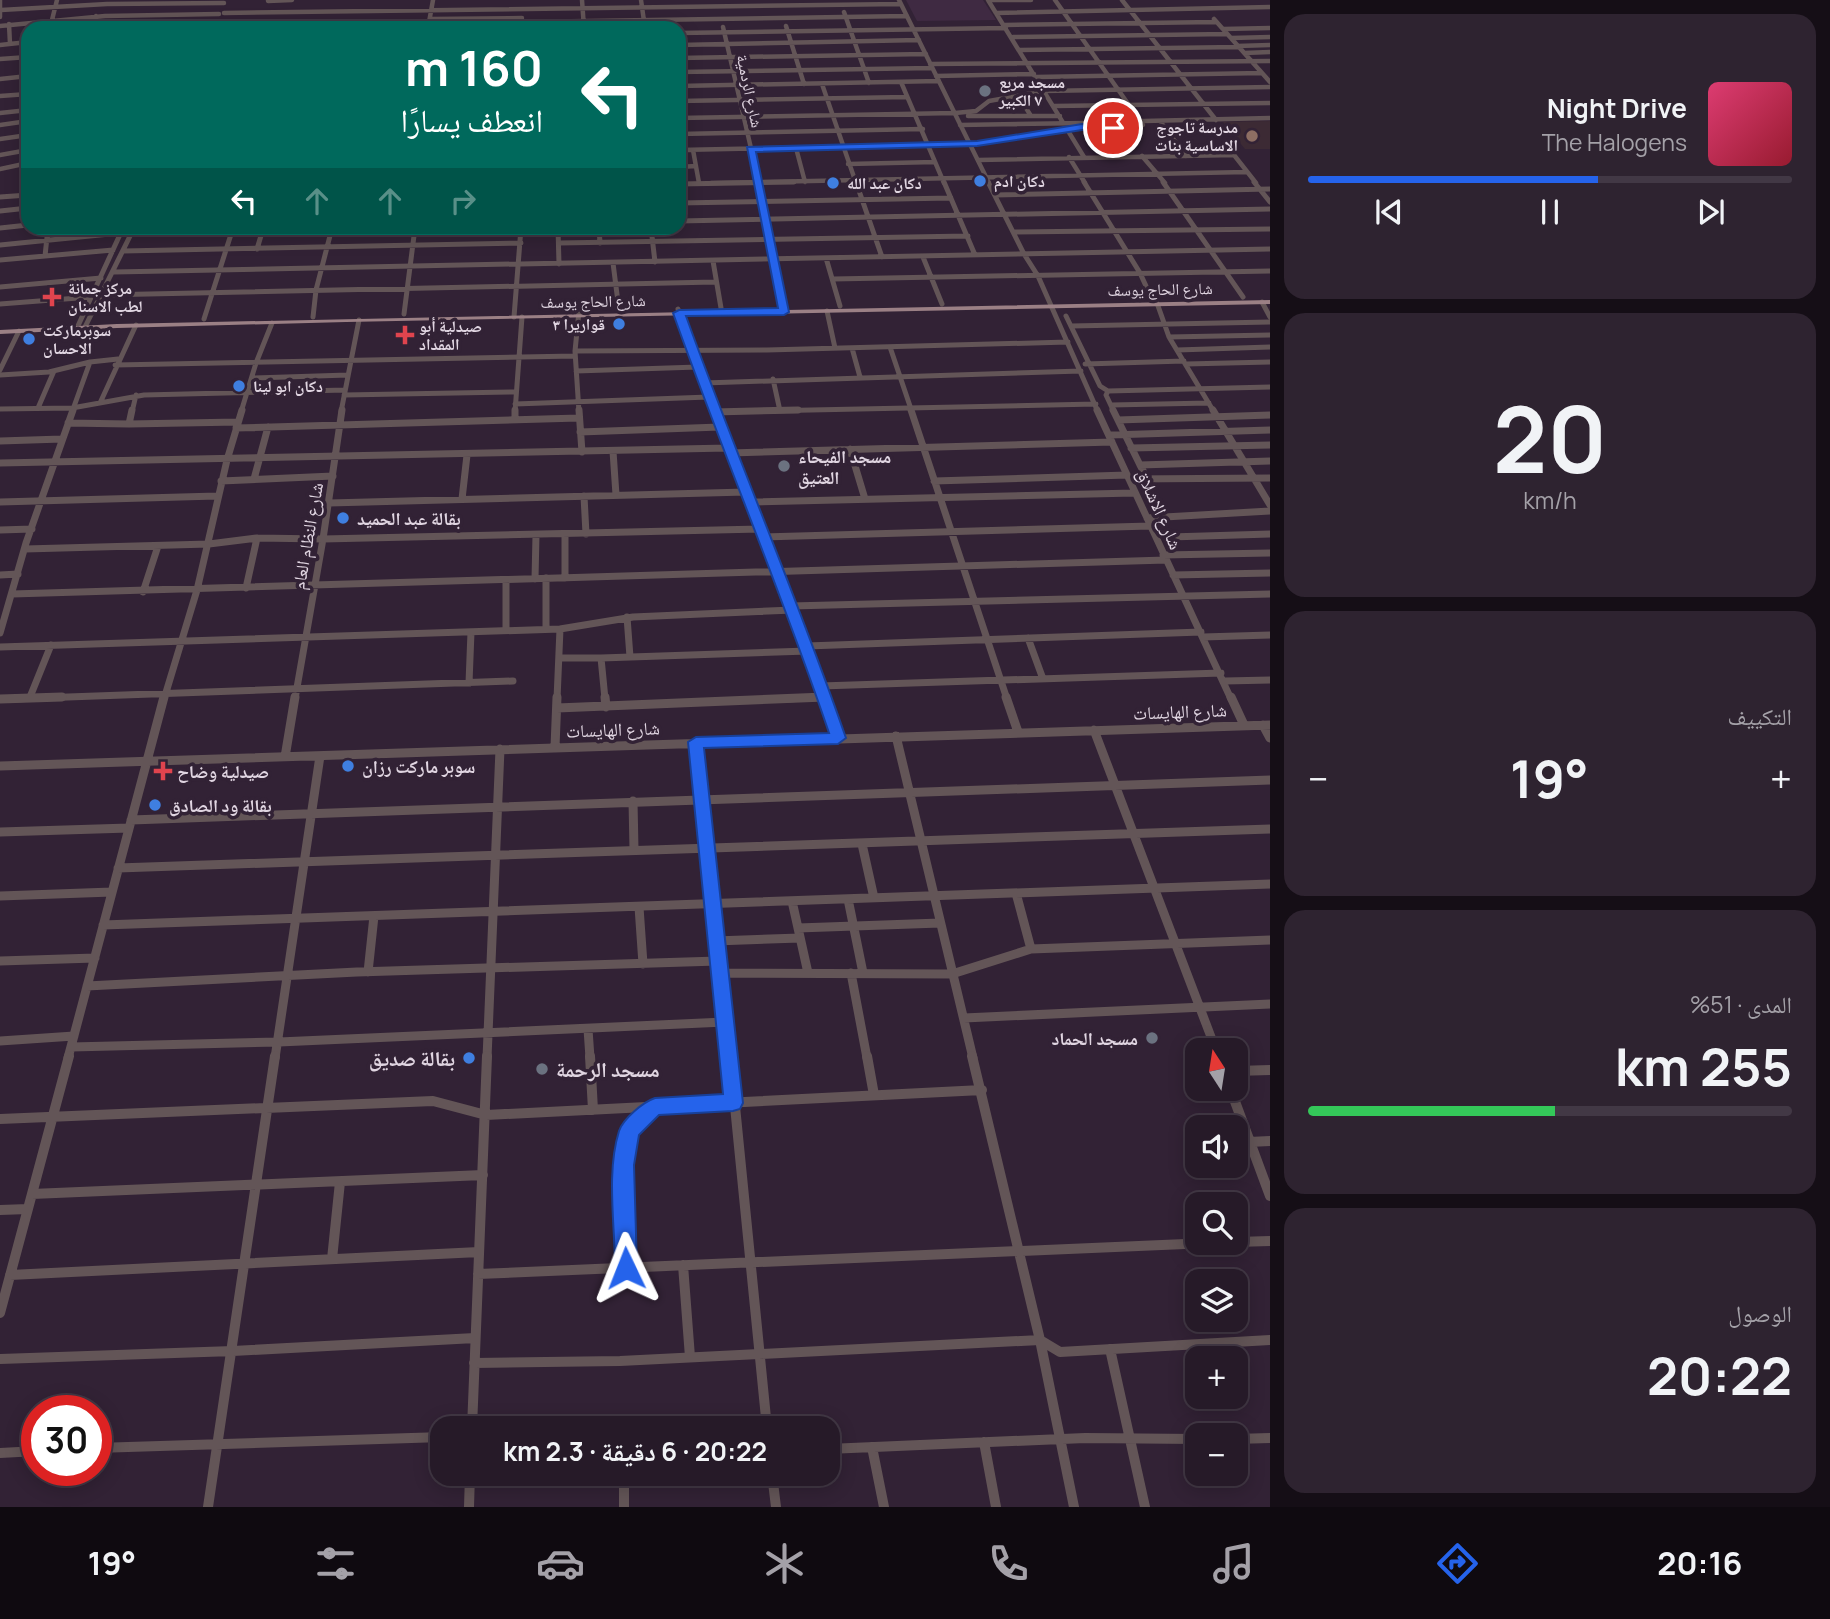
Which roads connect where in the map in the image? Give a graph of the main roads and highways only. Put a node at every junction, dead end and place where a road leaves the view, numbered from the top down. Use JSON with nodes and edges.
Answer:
{"nodes":[{"id":1,"x":1270,"y":296,"type":"edge"},
{"id":2,"x":1154,"y":301,"type":"junction"},
{"id":3,"x":1266,"y":302,"type":"edge"},
{"id":4,"x":1049,"y":303,"type":"junction"},
{"id":5,"x":783,"y":310,"type":"junction"},
{"id":6,"x":678,"y":311,"type":"junction"},
{"id":7,"x":579,"y":313,"type":"junction"},
{"id":8,"x":517,"y":315,"type":"junction"},
{"id":9,"x":82,"y":325,"type":"junction"},
{"id":10,"x":0,"y":329,"type":"edge"}],
"edges":[{"from":1,"to":2,"type":"main road","name":"شارع الحاج يوسف"},
{"from":2,"to":3,"type":"main road","name":"شارع الحاج يوسف"},
{"from":2,"to":4,"type":"main road","name":"شارع الحاج يوسف"},
{"from":4,"to":5,"type":"main road","name":"شارع الحاج يوسف"},
{"from":4,"to":5,"type":"main road","name":"شارع الحاج يوسف"},
{"from":5,"to":6,"type":"main road","name":"شارع الحاج يوسف"},
{"from":5,"to":6,"type":"main road","name":"شارع الحاج يوسف"},
{"from":6,"to":7,"type":"main road","name":"شارع الحاج يوسف"},
{"from":6,"to":7,"type":"main road","name":"شارع الحاج يوسف"},
{"from":7,"to":8,"type":"main road","name":"شارع الحاج يوسف"},
{"from":8,"to":9,"type":"main road","name":"شارع الحاج يوسف"},
{"from":8,"to":9,"type":"main road","name":"شارع الحاج يوسف"},
{"from":9,"to":10,"type":"main road","name":"شارع الحاج يوسف"},
{"from":9,"to":10,"type":"main road","name":"شارع الحاج يوسف"}]}
